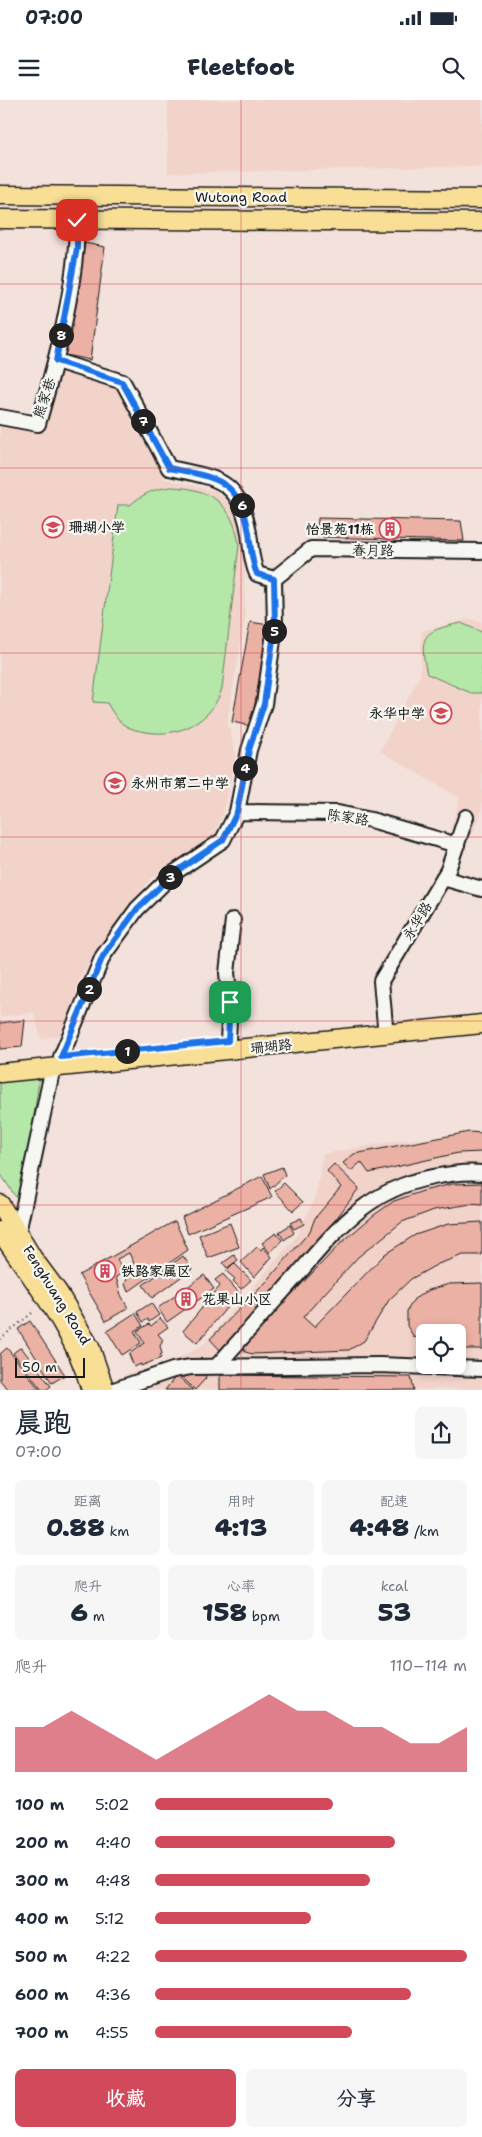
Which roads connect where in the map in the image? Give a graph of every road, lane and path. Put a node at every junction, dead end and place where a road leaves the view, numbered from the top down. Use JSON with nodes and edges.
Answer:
{"nodes":[{"id":1,"x":0,"y":195,"type":"edge"},
{"id":2,"x":482,"y":199,"type":"edge"},
{"id":3,"x":0,"y":219,"type":"edge"},
{"id":4,"x":77,"y":220,"type":"junction"},
{"id":5,"x":482,"y":222,"type":"edge"},
{"id":6,"x":56,"y":361,"type":"junction"},
{"id":7,"x":0,"y":417,"type":"edge"},
{"id":8,"x":482,"y":551,"type":"edge"},
{"id":9,"x":274,"y":579,"type":"junction"},
{"id":10,"x":237,"y":812,"type":"junction"},
{"id":11,"x":466,"y":817,"type":"dead end"},
{"id":12,"x":456,"y":845,"type":"junction"},
{"id":13,"x":443,"y":878,"type":"junction"},
{"id":14,"x":482,"y":889,"type":"edge"},
{"id":15,"x":233,"y":920,"type":"dead end"},
{"id":16,"x":482,"y":1015,"type":"edge"},
{"id":17,"x":482,"y":1024,"type":"edge"},
{"id":18,"x":385,"y":1026,"type":"junction"},
{"id":19,"x":228,"y":1041,"type":"junction"},
{"id":20,"x":57,"y":1062,"type":"junction"},
{"id":21,"x":0,"y":1063,"type":"edge"},
{"id":22,"x":0,"y":1073,"type":"edge"},
{"id":23,"x":482,"y":1173,"type":"edge"},
{"id":24,"x":0,"y":1204,"type":"edge"},
{"id":25,"x":0,"y":1231,"type":"edge"},
{"id":26,"x":18,"y":1233,"type":"junction"},
{"id":27,"x":27,"y":1260,"type":"junction"},
{"id":28,"x":52,"y":1296,"type":"junction"},
{"id":29,"x":32,"y":1313,"type":"dead end"},
{"id":30,"x":0,"y":1339,"type":"edge"},
{"id":31,"x":216,"y":1367,"type":"junction"},
{"id":32,"x":482,"y":1369,"type":"edge"},
{"id":33,"x":91,"y":1390,"type":"edge"},
{"id":34,"x":105,"y":1390,"type":"edge"},
{"id":35,"x":114,"y":1390,"type":"edge"}],
"edges":[{"from":1,"to":2,"type":"main road","name":"Wutong Road"},
{"from":3,"to":4,"type":"main road","name":"Wutong Road"},
{"from":4,"to":5,"type":"main road","name":"Wutong Road"},
{"from":4,"to":6,"type":"street","name":"熊家巷"},
{"from":6,"to":7,"type":"street","name":"熊家巷"},
{"from":6,"to":9,"type":"street"},
{"from":8,"to":9,"type":"street","name":"春月路"},
{"from":9,"to":10,"type":"street"},
{"from":10,"to":12,"type":"street","name":"陈家路"},
{"from":10,"to":20,"type":"street"},
{"from":11,"to":12,"type":"street","name":"永华路"},
{"from":12,"to":13,"type":"street","name":"永华路"},
{"from":13,"to":14,"type":"street"},
{"from":13,"to":18,"type":"street","name":"永华路"},
{"from":15,"to":19,"type":"street"},
{"from":16,"to":18,"type":"main road","name":"珊瑚路"},
{"from":17,"to":20,"type":"main road","name":"珊瑚路"},
{"from":18,"to":19,"type":"main road","name":"珊瑚路"},
{"from":19,"to":20,"type":"main road","name":"珊瑚路"},
{"from":20,"to":21,"type":"main road","name":"珊瑚路"},
{"from":20,"to":22,"type":"main road","name":"珊瑚路"},
{"from":20,"to":26,"type":"street"},
{"from":23,"to":31,"type":"street"},
{"from":24,"to":26,"type":"main road","name":"Fenghuang Road"},
{"from":25,"to":27,"type":"main road","name":"Fenghuang Road"},
{"from":26,"to":27,"type":"main road","name":"Fenghuang Road"},
{"from":27,"to":28,"type":"main road","name":"Fenghuang Road"},
{"from":28,"to":33,"type":"main road","name":"Fenghuang Road"},
{"from":28,"to":34,"type":"main road","name":"Fenghuang Road"},
{"from":29,"to":30,"type":"path"},
{"from":31,"to":32,"type":"street"},
{"from":31,"to":35,"type":"street"}]}
